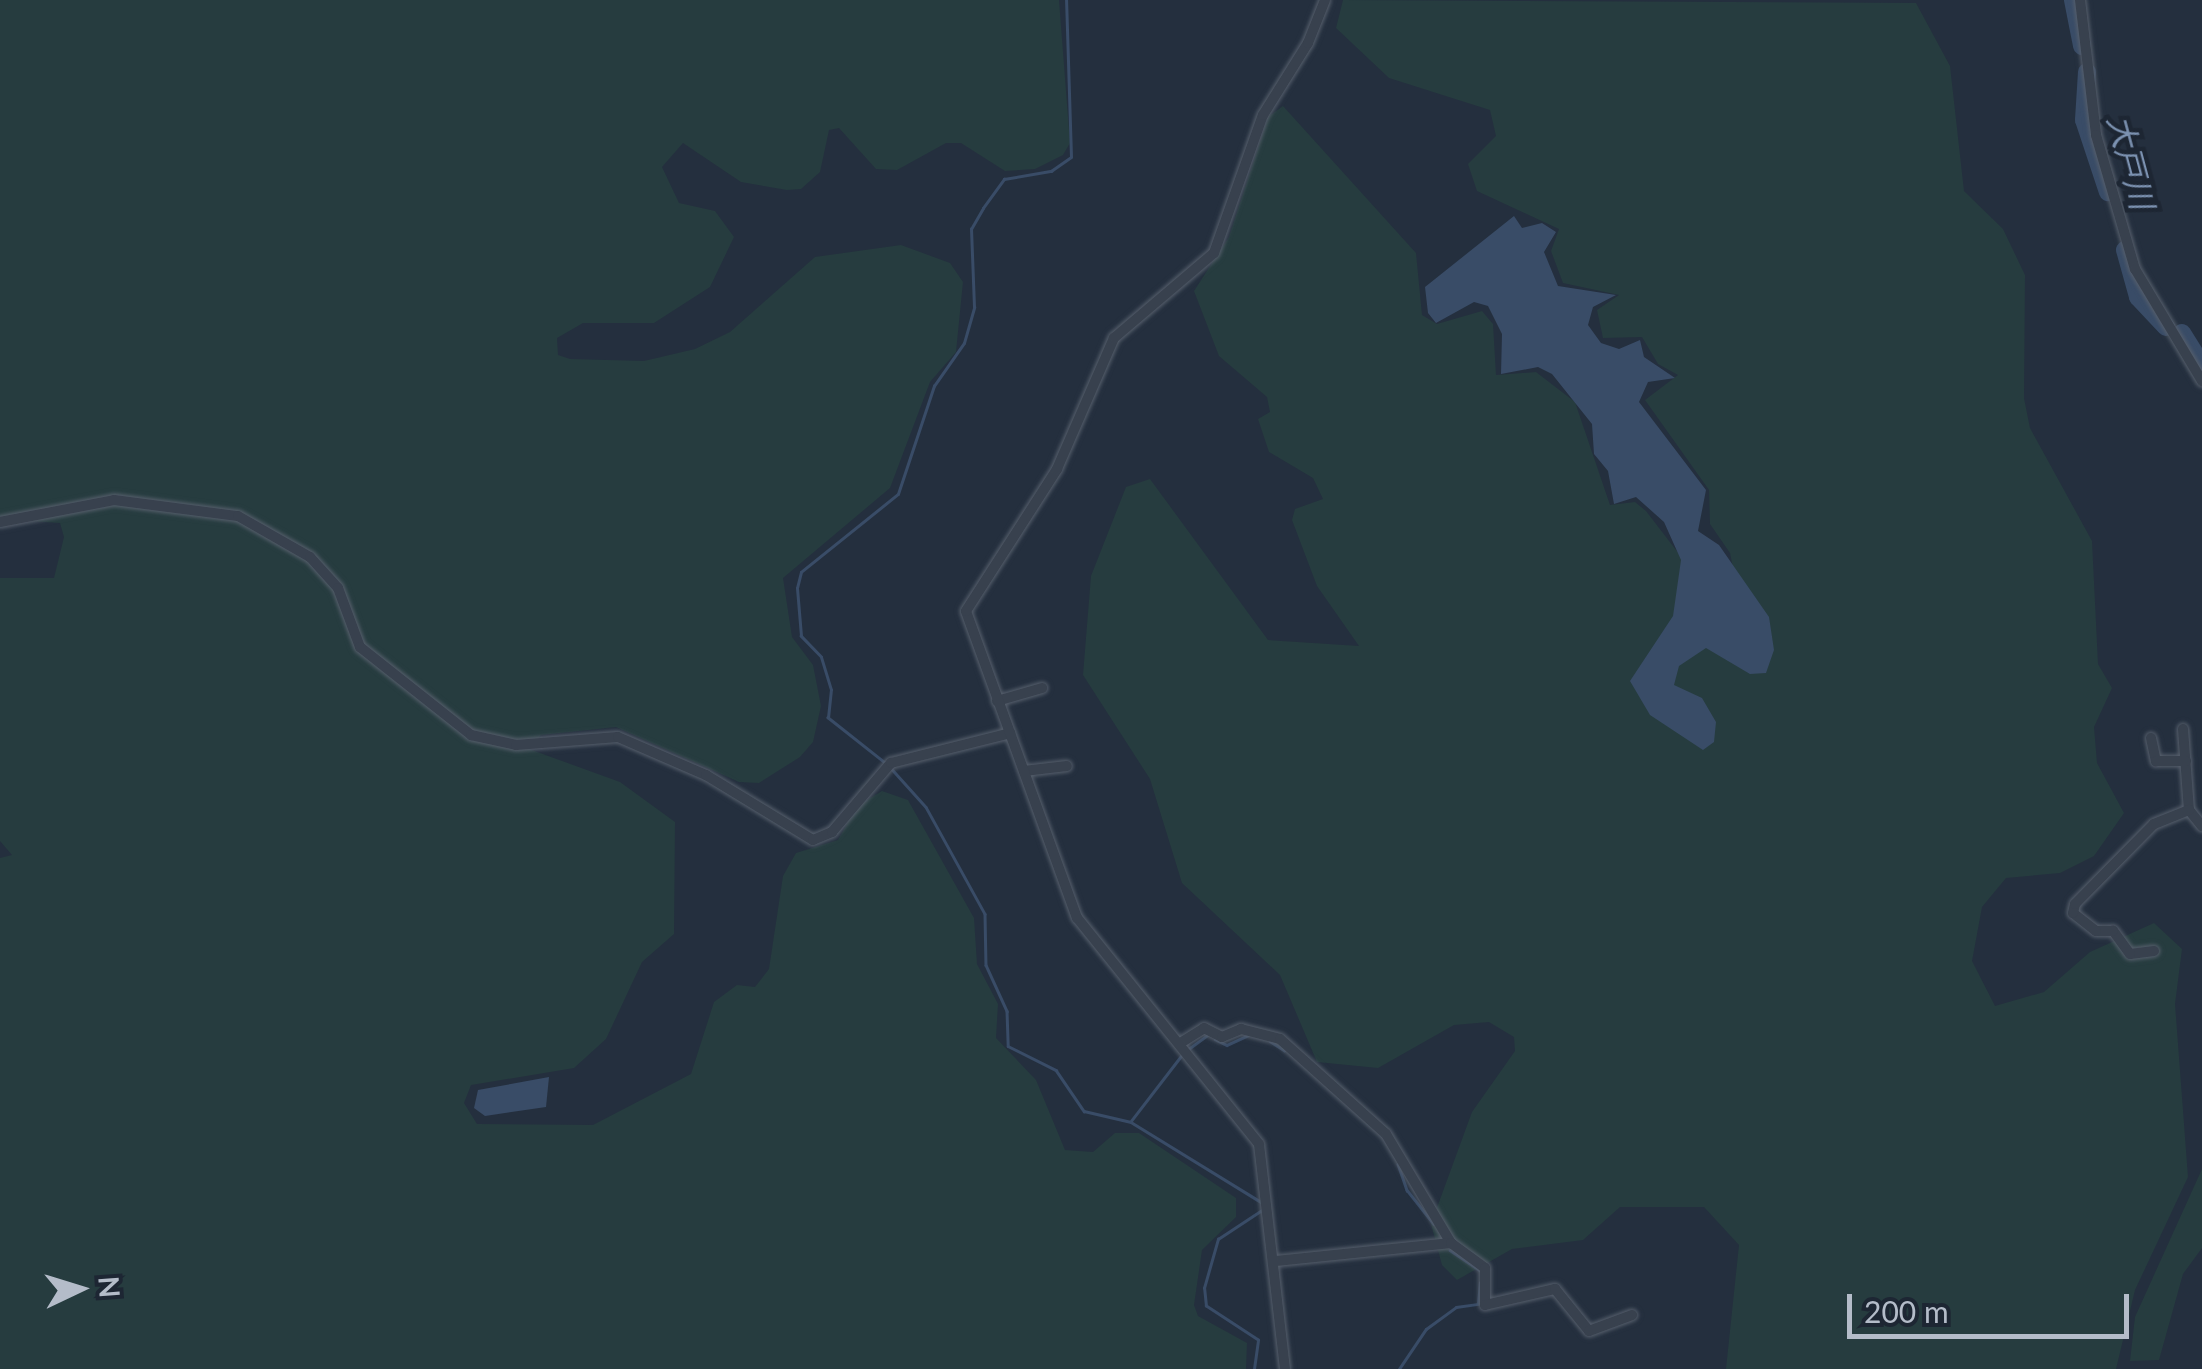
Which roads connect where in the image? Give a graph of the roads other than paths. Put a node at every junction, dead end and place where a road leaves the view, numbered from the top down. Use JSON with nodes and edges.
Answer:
{"nodes":[{"id":1,"x":1324,"y":0,"type":"edge"},
{"id":2,"x":2080,"y":0,"type":"edge"},
{"id":3,"x":2202,"y":382,"type":"edge"},
{"id":4,"x":0,"y":522,"type":"edge"},
{"id":5,"x":1042,"y":688,"type":"dead end"},
{"id":6,"x":997,"y":701,"type":"junction"},
{"id":7,"x":2182,"y":729,"type":"dead end"},
{"id":8,"x":1010,"y":733,"type":"junction"},
{"id":9,"x":2152,"y":738,"type":"dead end"},
{"id":10,"x":2186,"y":760,"type":"junction"},
{"id":11,"x":1067,"y":766,"type":"dead end"},
{"id":12,"x":1024,"y":772,"type":"junction"},
{"id":13,"x":2188,"y":810,"type":"junction"},
{"id":14,"x":2202,"y":826,"type":"edge"},
{"id":15,"x":2154,"y":951,"type":"dead end"},
{"id":16,"x":1182,"y":1042,"type":"junction"},
{"id":17,"x":1451,"y":1244,"type":"junction"},
{"id":18,"x":1276,"y":1261,"type":"junction"},
{"id":19,"x":1632,"y":1315,"type":"dead end"},
{"id":20,"x":1285,"y":1369,"type":"edge"}],
"edges":[{"from":1,"to":6,"type":"street"},
{"from":2,"to":3,"type":"street"},
{"from":4,"to":8,"type":"street"},
{"from":5,"to":6,"type":"street"},
{"from":6,"to":8,"type":"street"},
{"from":7,"to":10,"type":"street"},
{"from":8,"to":12,"type":"street"},
{"from":9,"to":10,"type":"street"},
{"from":10,"to":13,"type":"street"},
{"from":11,"to":12,"type":"street"},
{"from":12,"to":16,"type":"street"},
{"from":13,"to":14,"type":"street"},
{"from":13,"to":15,"type":"street"},
{"from":16,"to":17,"type":"street"},
{"from":16,"to":18,"type":"street"},
{"from":17,"to":18,"type":"street"},
{"from":17,"to":19,"type":"street"},
{"from":18,"to":20,"type":"street"}]}
